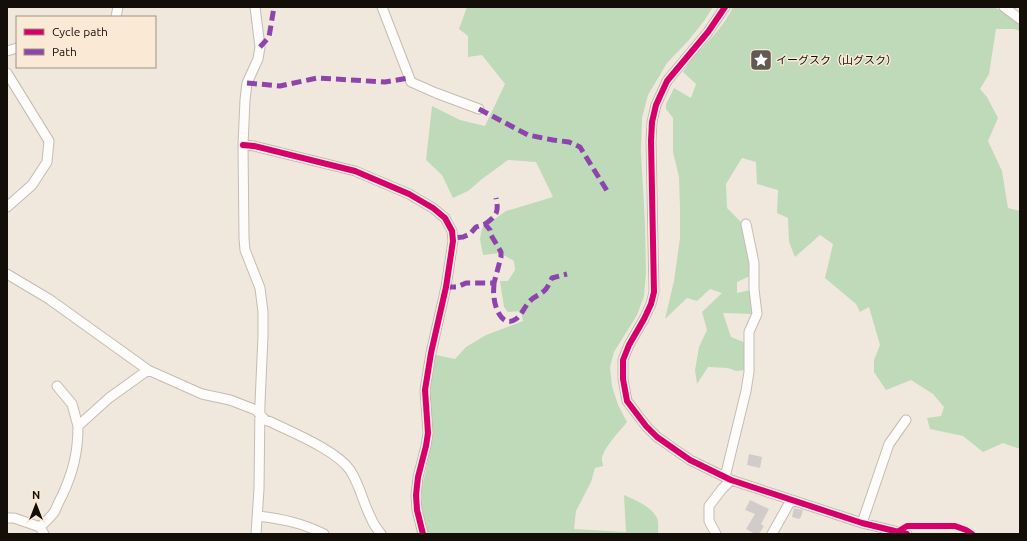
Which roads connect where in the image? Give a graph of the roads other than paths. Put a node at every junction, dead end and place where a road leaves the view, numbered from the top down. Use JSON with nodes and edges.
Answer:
{"nodes":[{"id":1,"x":255,"y":7,"type":"edge"},
{"id":2,"x":382,"y":7,"type":"edge"},
{"id":3,"x":725,"y":7,"type":"edge"},
{"id":4,"x":1004,"y":7,"type":"edge"},
{"id":5,"x":1020,"y":19,"type":"edge"},
{"id":6,"x":7,"y":73,"type":"edge"},
{"id":7,"x":479,"y":109,"type":"dead end"},
{"id":8,"x":243,"y":145,"type":"junction"},
{"id":9,"x":7,"y":207,"type":"edge"},
{"id":10,"x":746,"y":224,"type":"dead end"},
{"id":11,"x":7,"y":274,"type":"edge"},
{"id":12,"x":148,"y":370,"type":"junction"},
{"id":13,"x":57,"y":386,"type":"dead end"},
{"id":14,"x":260,"y":415,"type":"junction"},
{"id":15,"x":906,"y":420,"type":"dead end"},
{"id":16,"x":78,"y":426,"type":"junction"},
{"id":17,"x":728,"y":478,"type":"junction"},
{"id":18,"x":791,"y":500,"type":"junction"},
{"id":19,"x":258,"y":516,"type":"junction"},
{"id":20,"x":7,"y":518,"type":"edge"},
{"id":21,"x":862,"y":523,"type":"junction"},
{"id":22,"x":42,"y":530,"type":"edge"},
{"id":23,"x":256,"y":534,"type":"edge"},
{"id":24,"x":324,"y":534,"type":"edge"},
{"id":25,"x":381,"y":534,"type":"edge"},
{"id":26,"x":423,"y":534,"type":"edge"},
{"id":27,"x":716,"y":534,"type":"edge"},
{"id":28,"x":772,"y":534,"type":"edge"},
{"id":29,"x":907,"y":534,"type":"edge"}],
"edges":[{"from":1,"to":8,"type":"street"},
{"from":2,"to":7,"type":"street"},
{"from":3,"to":17,"type":"street"},
{"from":4,"to":5,"type":"street"},
{"from":6,"to":9,"type":"street"},
{"from":8,"to":14,"type":"street"},
{"from":8,"to":26,"type":"street"},
{"from":10,"to":17,"type":"street"},
{"from":11,"to":12,"type":"street"},
{"from":12,"to":14,"type":"street"},
{"from":12,"to":16,"type":"street"},
{"from":13,"to":16,"type":"street"},
{"from":14,"to":19,"type":"street"},
{"from":14,"to":25,"type":"street"},
{"from":15,"to":21,"type":"street"},
{"from":16,"to":22,"type":"street"},
{"from":17,"to":18,"type":"street"},
{"from":17,"to":27,"type":"street"},
{"from":18,"to":21,"type":"street"},
{"from":18,"to":28,"type":"street"},
{"from":19,"to":23,"type":"street"},
{"from":19,"to":24,"type":"street"},
{"from":20,"to":22,"type":"street"},
{"from":21,"to":29,"type":"street"}]}
